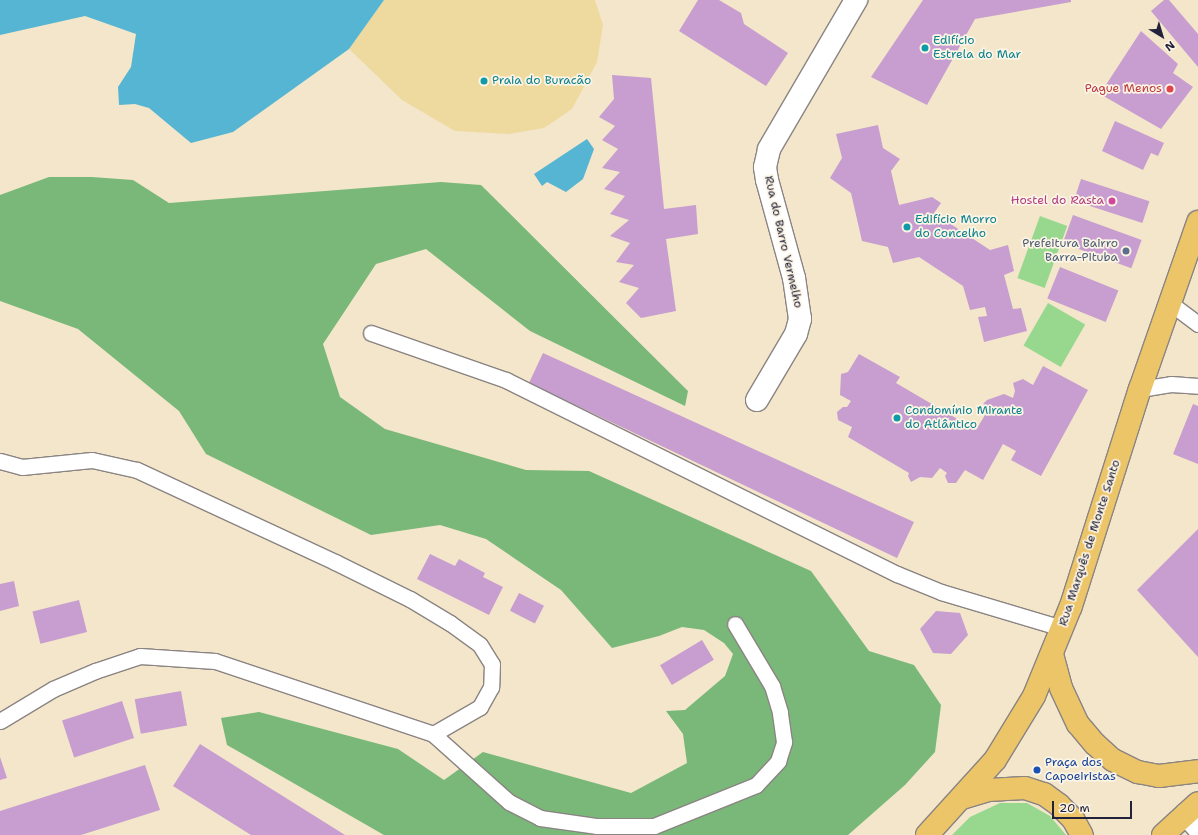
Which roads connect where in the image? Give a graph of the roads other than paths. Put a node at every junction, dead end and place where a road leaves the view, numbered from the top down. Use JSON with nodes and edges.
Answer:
{"nodes":[{"id":1,"x":856,"y":0,"type":"edge"},
{"id":2,"x":1198,"y":222,"type":"edge"},
{"id":3,"x":1193,"y":249,"type":"edge"},
{"id":4,"x":1170,"y":303,"type":"junction"},
{"id":5,"x":1198,"y":324,"type":"edge"},
{"id":6,"x":371,"y":333,"type":"dead end"},
{"id":7,"x":1198,"y":386,"type":"edge"},
{"id":8,"x":1140,"y":389,"type":"junction"},
{"id":9,"x":757,"y":400,"type":"dead end"},
{"id":10,"x":0,"y":461,"type":"edge"},
{"id":11,"x":735,"y":624,"type":"dead end"},
{"id":12,"x":1062,"y":628,"type":"junction"},
{"id":13,"x":1052,"y":654,"type":"junction"},
{"id":14,"x":0,"y":721,"type":"edge"},
{"id":15,"x":433,"y":734,"type":"junction"},
{"id":16,"x":1198,"y":771,"type":"edge"},
{"id":17,"x":962,"y":798,"type":"junction"},
{"id":18,"x":1194,"y":815,"type":"edge"},
{"id":19,"x":927,"y":835,"type":"edge"},
{"id":20,"x":1082,"y":835,"type":"edge"},
{"id":21,"x":1164,"y":835,"type":"edge"}],
"edges":[{"from":1,"to":9,"type":"street","name":"Rua do Barro Vermelho"},
{"from":2,"to":3,"type":"main road","name":"Rua Marquês de Monte Santo"},
{"from":3,"to":4,"type":"main road","name":"Rua Marquês de Monte Santo"},
{"from":4,"to":5,"type":"lane"},
{"from":4,"to":8,"type":"main road","name":"Rua Marquês de Monte Santo"},
{"from":6,"to":12,"type":"lane"},
{"from":7,"to":8,"type":"lane"},
{"from":8,"to":12,"type":"main road","name":"Rua Marquês de Monte Santo"},
{"from":10,"to":15,"type":"lane"},
{"from":11,"to":15,"type":"lane"},
{"from":12,"to":13,"type":"main road","name":"Rua Marquês de Monte Santo"},
{"from":13,"to":16,"type":"main road"},
{"from":13,"to":17,"type":"main road","name":"Rua Marquês de Monte Santo"},
{"from":14,"to":15,"type":"lane"},
{"from":17,"to":19,"type":"main road","name":"Rua Marquês de Monte Santo"},
{"from":17,"to":20,"type":"main road"},
{"from":18,"to":21,"type":"main road"}]}
